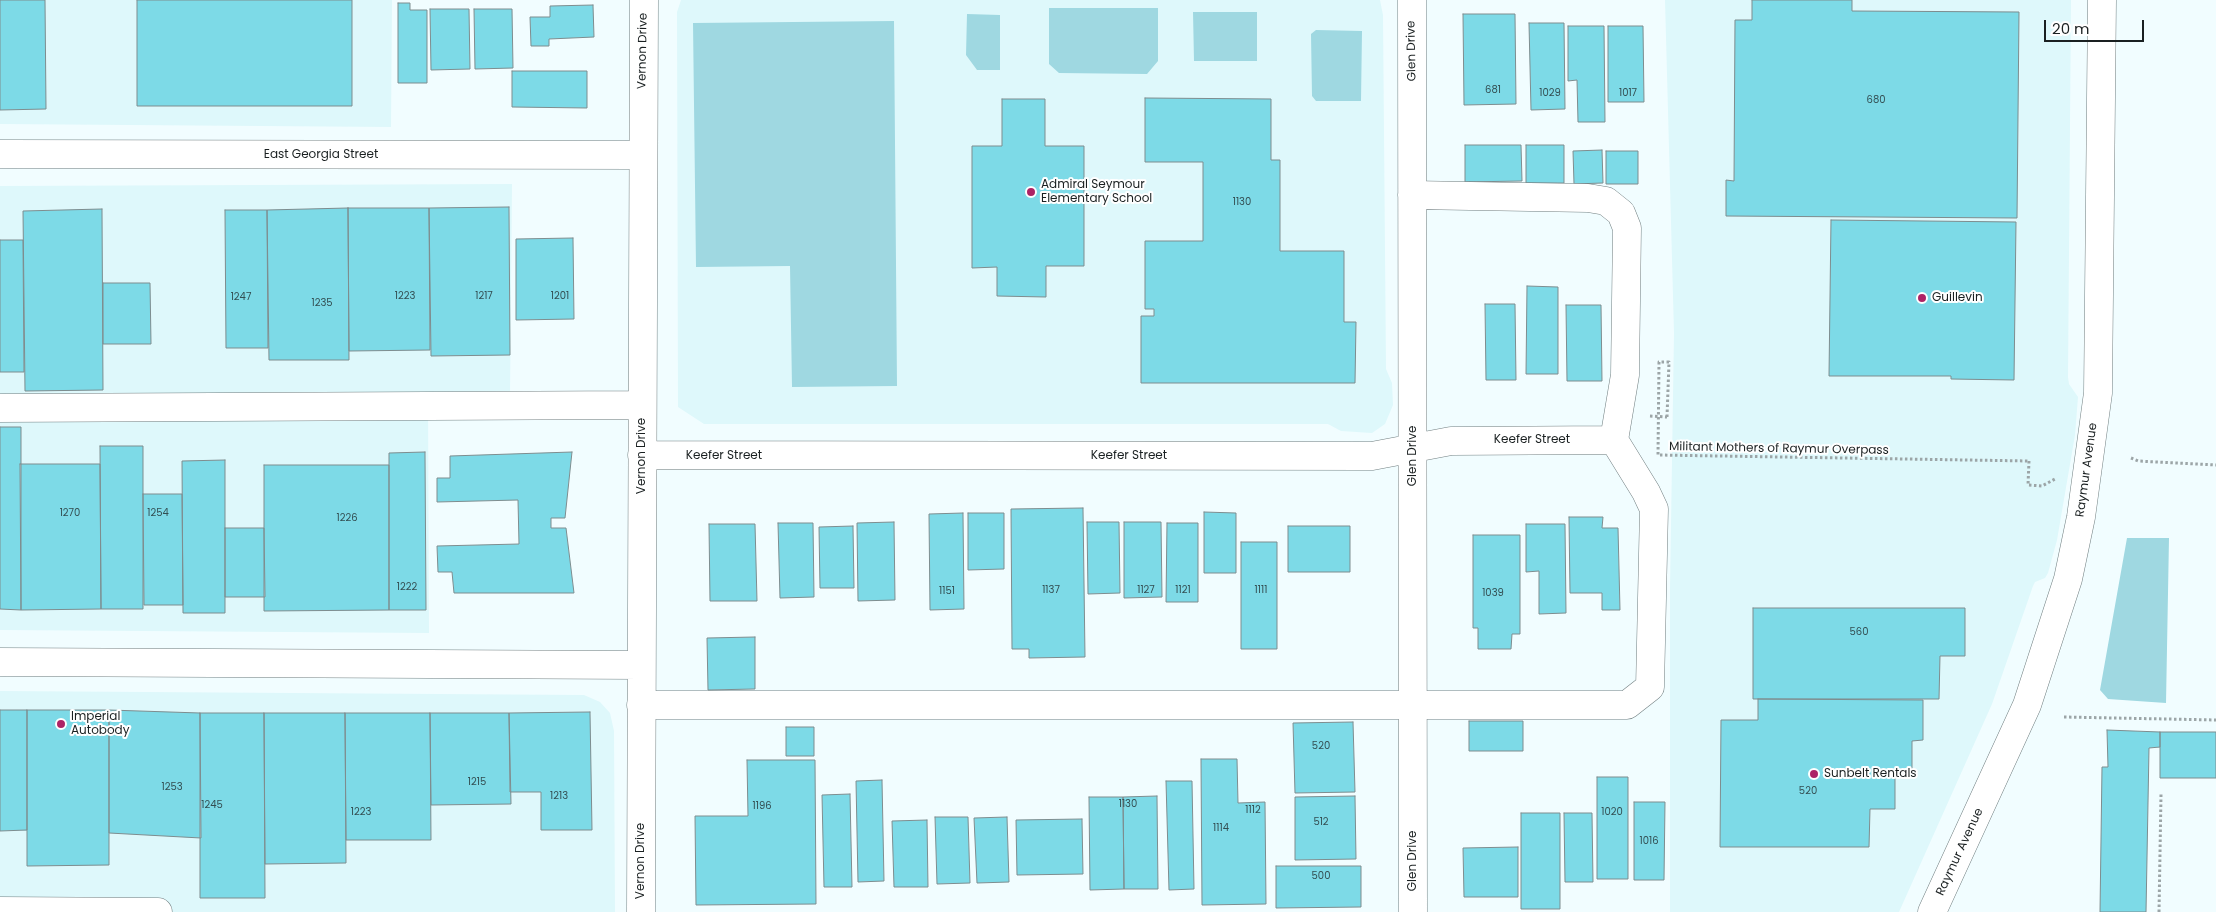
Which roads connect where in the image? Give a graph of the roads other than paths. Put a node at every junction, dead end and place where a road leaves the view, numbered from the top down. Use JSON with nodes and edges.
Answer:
{"nodes":[{"id":1,"x":644,"y":0,"type":"edge"},
{"id":2,"x":1412,"y":0,"type":"edge"},
{"id":3,"x":2102,"y":0,"type":"edge"},
{"id":4,"x":0,"y":154,"type":"edge"},
{"id":5,"x":642,"y":155,"type":"junction"},
{"id":6,"x":1412,"y":195,"type":"junction"},
{"id":7,"x":642,"y":405,"type":"junction"},
{"id":8,"x":0,"y":408,"type":"edge"},
{"id":9,"x":1614,"y":440,"type":"junction"},
{"id":10,"x":1413,"y":449,"type":"junction"},
{"id":11,"x":642,"y":455,"type":"junction"},
{"id":12,"x":0,"y":662,"type":"edge"},
{"id":13,"x":641,"y":665,"type":"junction"},
{"id":14,"x":641,"y":705,"type":"junction"},
{"id":15,"x":1413,"y":705,"type":"junction"},
{"id":16,"x":0,"y":911,"type":"edge"},
{"id":17,"x":158,"y":912,"type":"edge"},
{"id":18,"x":641,"y":912,"type":"edge"},
{"id":19,"x":1413,"y":912,"type":"edge"},
{"id":20,"x":1932,"y":912,"type":"edge"}],
"edges":[{"from":1,"to":5,"type":"street","name":"Vernon Drive"},
{"from":2,"to":6,"type":"street","name":"Glen Drive"},
{"from":3,"to":20,"type":"street","name":"Raymur Avenue"},
{"from":4,"to":5,"type":"street","name":"East Georgia Street"},
{"from":5,"to":7,"type":"street","name":"Vernon Drive"},
{"from":6,"to":9,"type":"street"},
{"from":6,"to":10,"type":"street","name":"Glen Drive"},
{"from":7,"to":8,"type":"street"},
{"from":7,"to":11,"type":"street","name":"Vernon Drive"},
{"from":9,"to":10,"type":"street","name":"Keefer Street"},
{"from":9,"to":15,"type":"street"},
{"from":10,"to":11,"type":"street","name":"Keefer Street"},
{"from":10,"to":15,"type":"street","name":"Glen Drive"},
{"from":11,"to":13,"type":"street","name":"Vernon Drive"},
{"from":12,"to":13,"type":"street"},
{"from":13,"to":14,"type":"street","name":"Vernon Drive"},
{"from":14,"to":15,"type":"street"},
{"from":14,"to":18,"type":"street","name":"Vernon Drive"},
{"from":15,"to":19,"type":"street","name":"Glen Drive"},
{"from":16,"to":17,"type":"street"}]}
